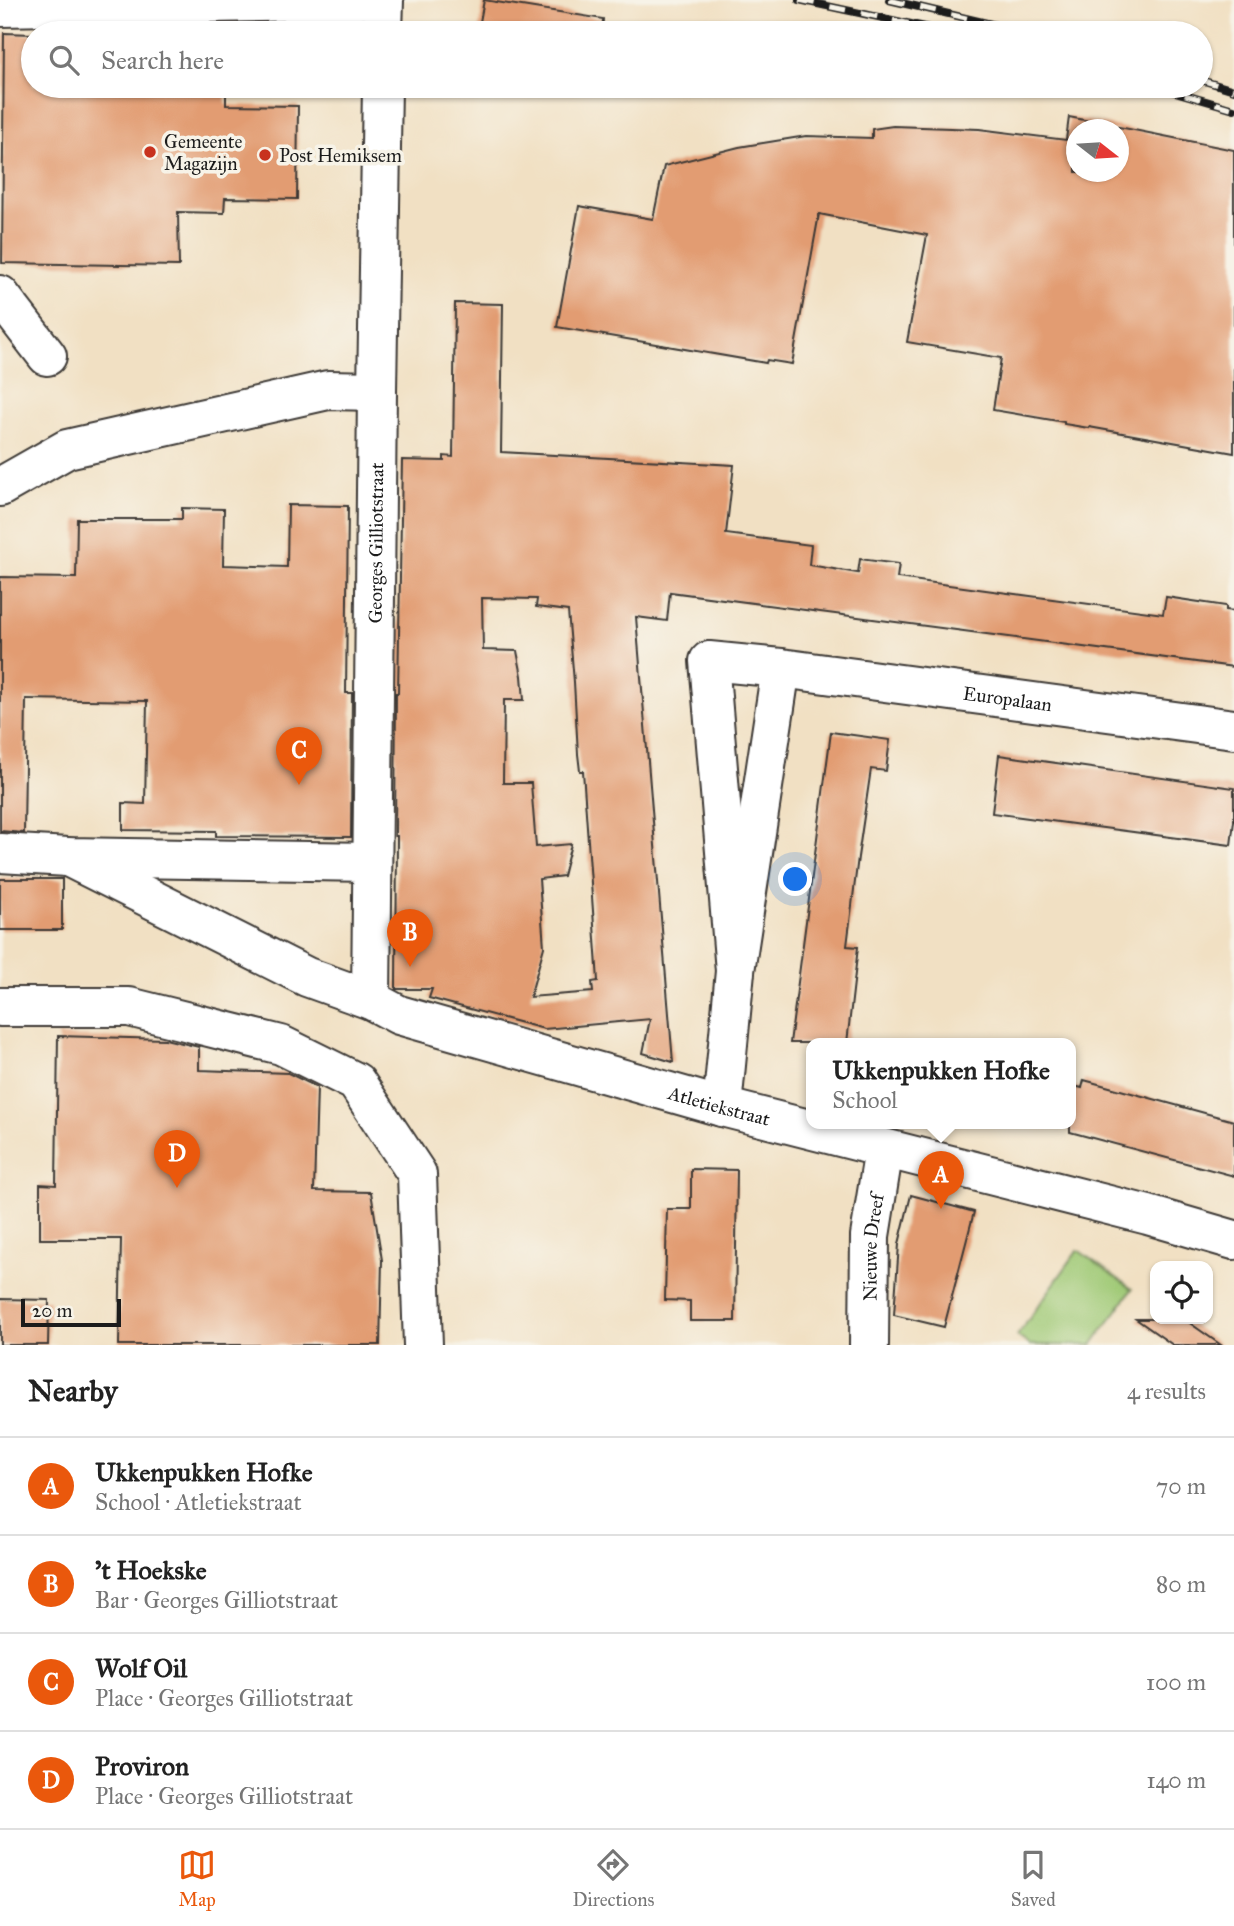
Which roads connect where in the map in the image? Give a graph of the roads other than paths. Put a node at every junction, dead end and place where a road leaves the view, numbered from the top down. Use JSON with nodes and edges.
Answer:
{"nodes":[{"id":1,"x":361,"y":0,"type":"edge"},
{"id":2,"x":384,"y":0,"type":"edge"},
{"id":3,"x":0,"y":7,"type":"edge"},
{"id":4,"x":383,"y":21,"type":"edge"},
{"id":5,"x":382,"y":98,"type":"edge"},
{"id":6,"x":0,"y":295,"type":"edge"},
{"id":7,"x":47,"y":356,"type":"dead end"},
{"id":8,"x":377,"y":391,"type":"junction"},
{"id":9,"x":0,"y":487,"type":"edge"},
{"id":10,"x":781,"y":668,"type":"junction"},
{"id":11,"x":1234,"y":729,"type":"edge"},
{"id":12,"x":0,"y":853,"type":"edge"},
{"id":13,"x":68,"y":857,"type":"junction"},
{"id":14,"x":372,"y":862,"type":"junction"},
{"id":15,"x":735,"y":971,"type":"junction"},
{"id":16,"x":371,"y":1000,"type":"junction"},
{"id":17,"x":0,"y":1007,"type":"edge"},
{"id":18,"x":722,"y":1107,"type":"junction"},
{"id":19,"x":806,"y":1129,"type":"edge"},
{"id":20,"x":807,"y":1129,"type":"edge"},
{"id":21,"x":884,"y":1149,"type":"junction"},
{"id":22,"x":1234,"y":1240,"type":"edge"},
{"id":23,"x":423,"y":1345,"type":"edge"},
{"id":24,"x":869,"y":1345,"type":"edge"}],
"edges":[{"from":1,"to":3,"type":"street"},
{"from":2,"to":4,"type":"street"},
{"from":5,"to":8,"type":"street","name":"Georges Gilliotstraat"},
{"from":6,"to":7,"type":"street"},
{"from":8,"to":9,"type":"street"},
{"from":8,"to":14,"type":"street","name":"Georges Gilliotstraat"},
{"from":10,"to":11,"type":"street","name":"Europalaan"},
{"from":10,"to":15,"type":"street","name":"Europalaan"},
{"from":10,"to":15,"type":"street","name":"Europalaan"},
{"from":12,"to":13,"type":"street"},
{"from":13,"to":14,"type":"street"},
{"from":13,"to":16,"type":"street","name":"Atletiekstraat"},
{"from":14,"to":16,"type":"street","name":"Georges Gilliotstraat"},
{"from":15,"to":18,"type":"street","name":"Europalaan"},
{"from":16,"to":18,"type":"street","name":"Atletiekstraat"},
{"from":17,"to":23,"type":"street"},
{"from":18,"to":19,"type":"street","name":"Atletiekstraat"},
{"from":20,"to":21,"type":"street","name":"Atletiekstraat"},
{"from":21,"to":22,"type":"street","name":"Atletiekstraat"},
{"from":21,"to":24,"type":"street","name":"Nieuwe Dreef"}]}
